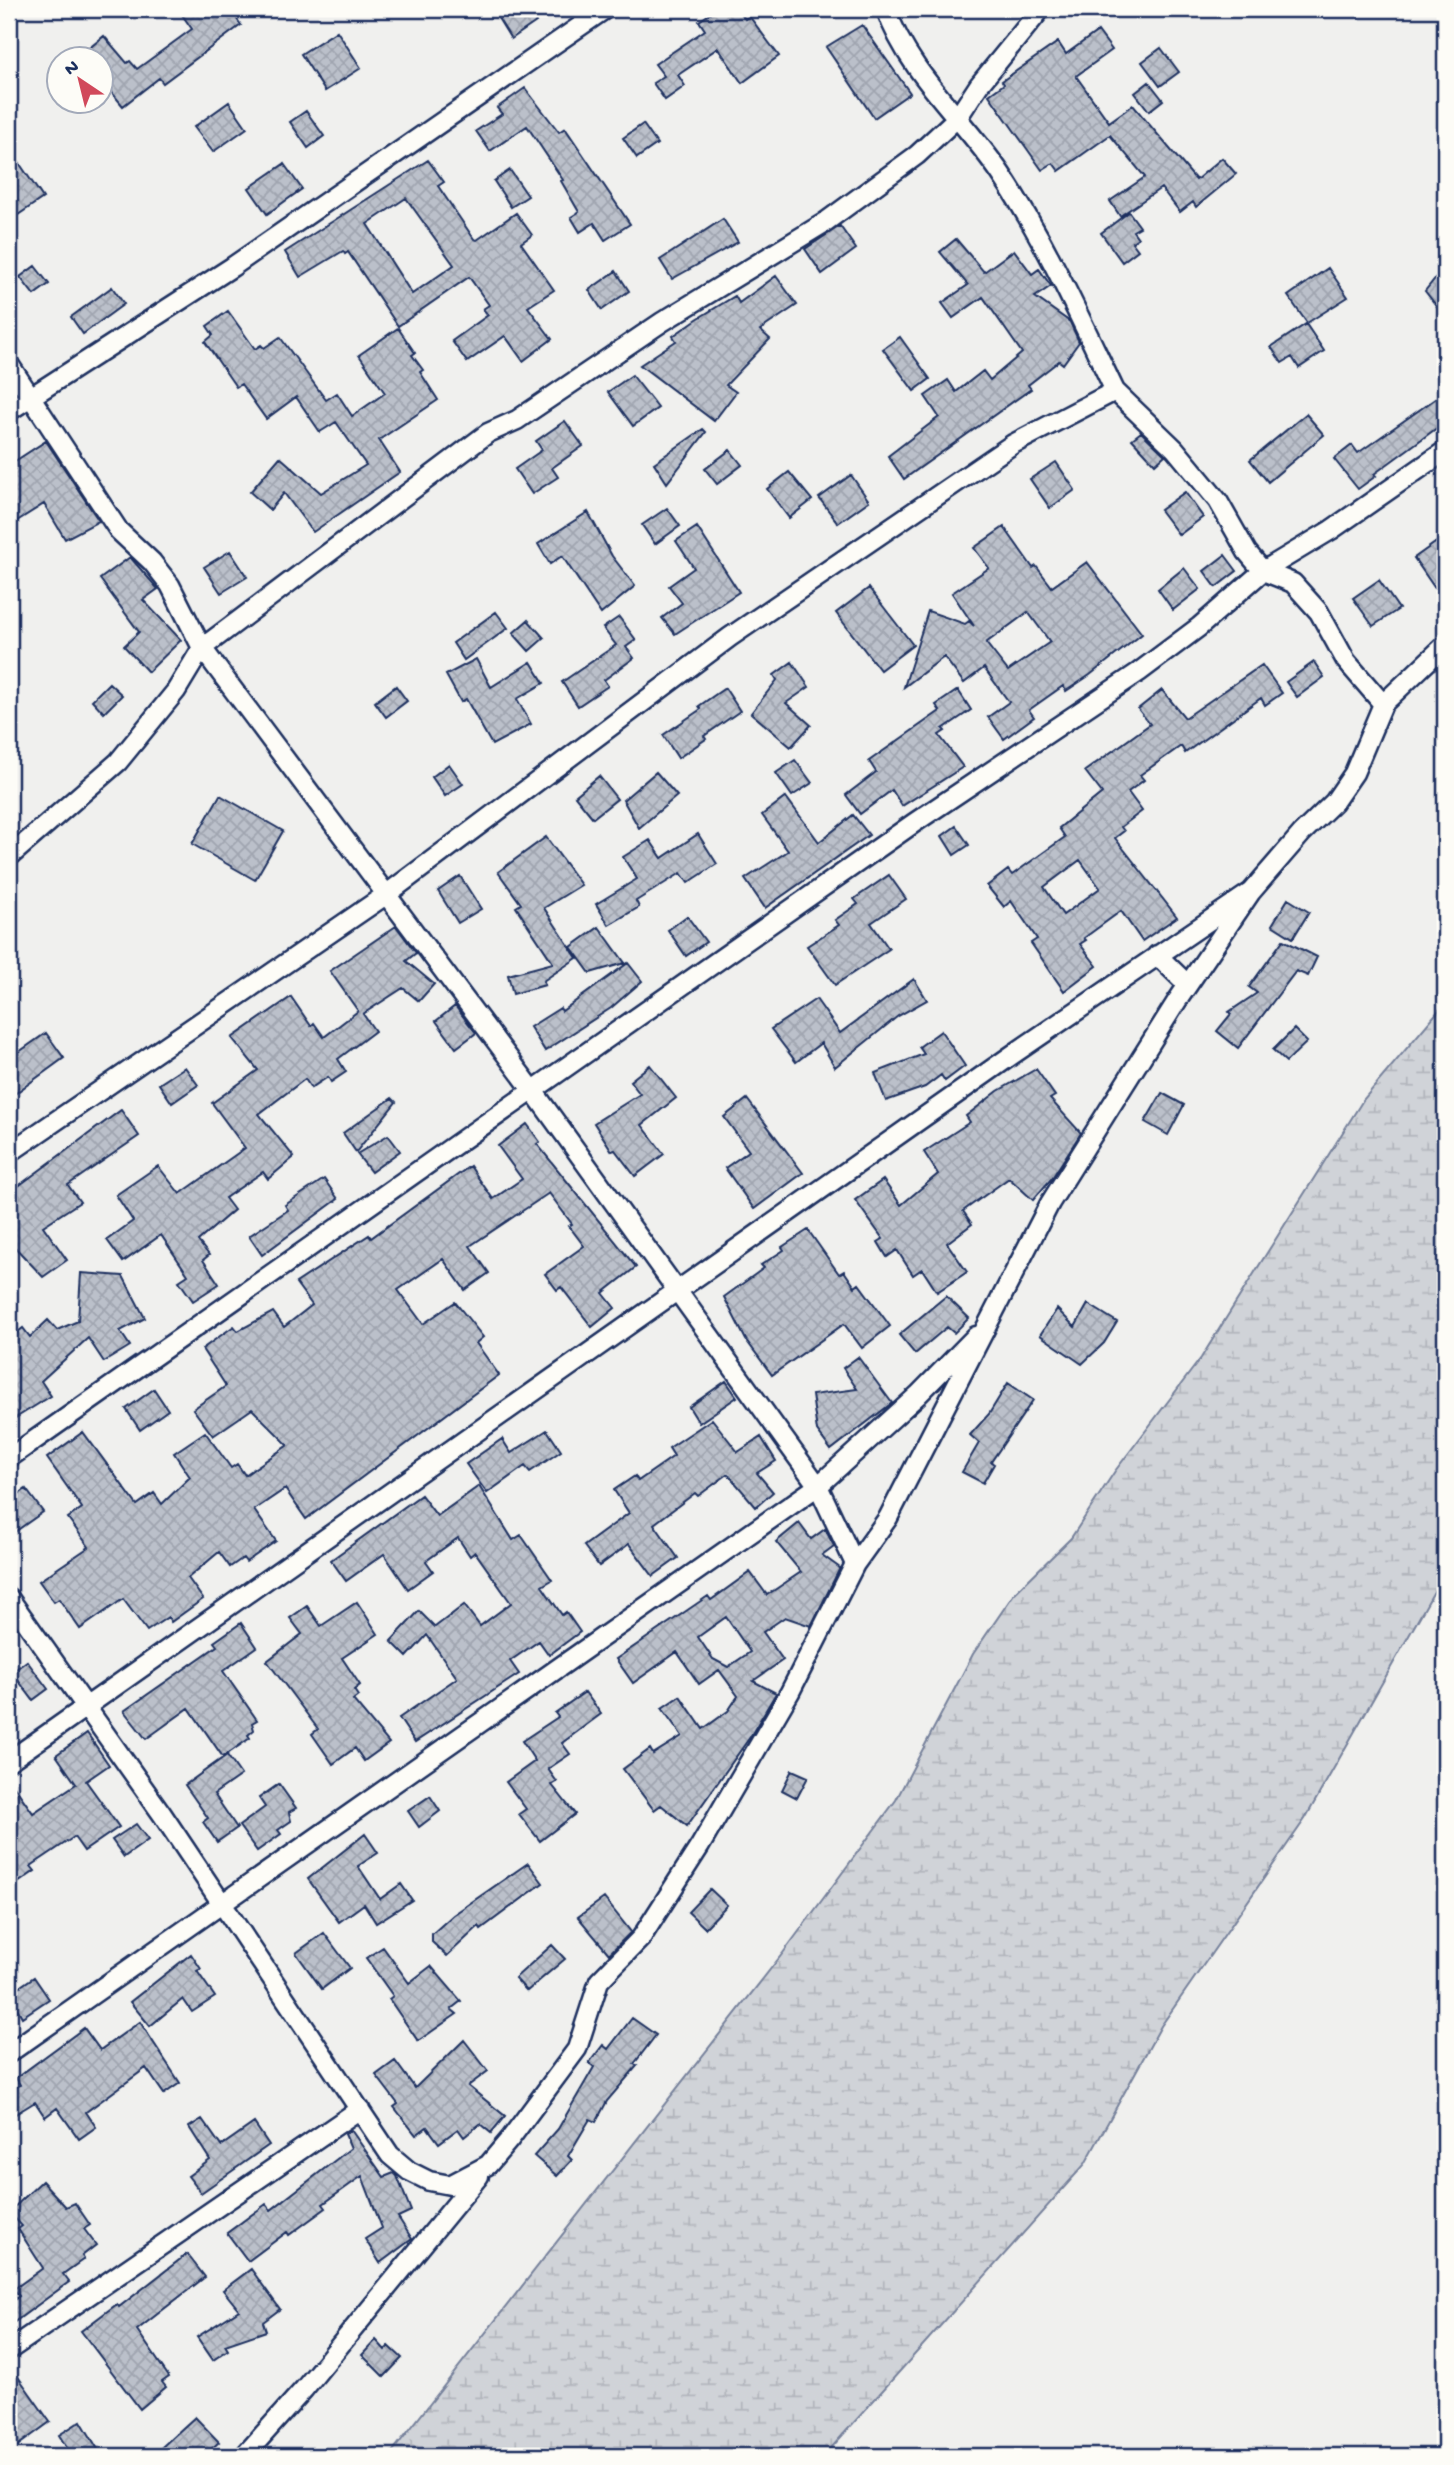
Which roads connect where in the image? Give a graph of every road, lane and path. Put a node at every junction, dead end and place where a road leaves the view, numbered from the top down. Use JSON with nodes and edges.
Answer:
{"nodes":[{"id":1,"x":605,"y":9,"type":"edge"},
{"id":2,"x":886,"y":9,"type":"edge"},
{"id":3,"x":1041,"y":9,"type":"edge"},
{"id":4,"x":958,"y":117,"type":"junction"},
{"id":5,"x":9,"y":364,"type":"edge"},
{"id":6,"x":1115,"y":391,"type":"junction"},
{"id":7,"x":30,"y":397,"type":"junction"},
{"id":8,"x":9,"y":411,"type":"edge"},
{"id":9,"x":1445,"y":451,"type":"edge"},
{"id":10,"x":1263,"y":570,"type":"junction"},
{"id":11,"x":1445,"y":645,"type":"edge"},
{"id":12,"x":202,"y":648,"type":"junction"},
{"id":13,"x":1383,"y":704,"type":"junction"},
{"id":14,"x":9,"y":857,"type":"edge"},
{"id":15,"x":1251,"y":892,"type":"junction"},
{"id":16,"x":387,"y":894,"type":"junction"},
{"id":17,"x":1157,"y":954,"type":"junction"},
{"id":18,"x":1188,"y":985,"type":"junction"},
{"id":19,"x":534,"y":1092,"type":"junction"},
{"id":20,"x":9,"y":1153,"type":"edge"},
{"id":21,"x":677,"y":1291,"type":"junction"},
{"id":22,"x":988,"y":1323,"type":"junction"},
{"id":23,"x":9,"y":1458,"type":"edge"},
{"id":24,"x":818,"y":1486,"type":"junction"},
{"id":25,"x":855,"y":1564,"type":"junction"},
{"id":26,"x":9,"y":1598,"type":"edge"},
{"id":27,"x":86,"y":1708,"type":"junction"},
{"id":28,"x":9,"y":1761,"type":"edge"},
{"id":29,"x":223,"y":1904,"type":"junction"},
{"id":30,"x":9,"y":2053,"type":"edge"},
{"id":31,"x":360,"y":2109,"type":"junction"},
{"id":32,"x":488,"y":2165,"type":"junction"},
{"id":33,"x":9,"y":2350,"type":"edge"},
{"id":34,"x":244,"y":2456,"type":"edge"}],
"edges":[{"from":1,"to":7,"type":"street"},
{"from":2,"to":4,"type":"street"},
{"from":3,"to":4,"type":"street"},
{"from":4,"to":6,"type":"street"},
{"from":4,"to":12,"type":"street"},
{"from":5,"to":7,"type":"street"},
{"from":6,"to":10,"type":"street"},
{"from":6,"to":16,"type":"street"},
{"from":7,"to":8,"type":"street"},
{"from":7,"to":12,"type":"street"},
{"from":9,"to":10,"type":"street"},
{"from":10,"to":13,"type":"street"},
{"from":10,"to":19,"type":"street"},
{"from":11,"to":13,"type":"street"},
{"from":12,"to":14,"type":"street"},
{"from":12,"to":16,"type":"street"},
{"from":13,"to":15,"type":"street"},
{"from":15,"to":17,"type":"street"},
{"from":15,"to":18,"type":"street"},
{"from":16,"to":19,"type":"street"},
{"from":16,"to":20,"type":"street"},
{"from":17,"to":18,"type":"street"},
{"from":17,"to":21,"type":"street"},
{"from":18,"to":22,"type":"street"},
{"from":19,"to":21,"type":"street"},
{"from":19,"to":23,"type":"street"},
{"from":21,"to":24,"type":"street"},
{"from":21,"to":27,"type":"street"},
{"from":22,"to":24,"type":"street"},
{"from":22,"to":25,"type":"street"},
{"from":24,"to":25,"type":"street"},
{"from":24,"to":29,"type":"street"},
{"from":25,"to":32,"type":"street"},
{"from":26,"to":27,"type":"street"},
{"from":27,"to":28,"type":"street"},
{"from":27,"to":29,"type":"street"},
{"from":29,"to":30,"type":"street"},
{"from":29,"to":31,"type":"street"},
{"from":31,"to":32,"type":"street"},
{"from":31,"to":33,"type":"street"},
{"from":32,"to":34,"type":"street"}]}
